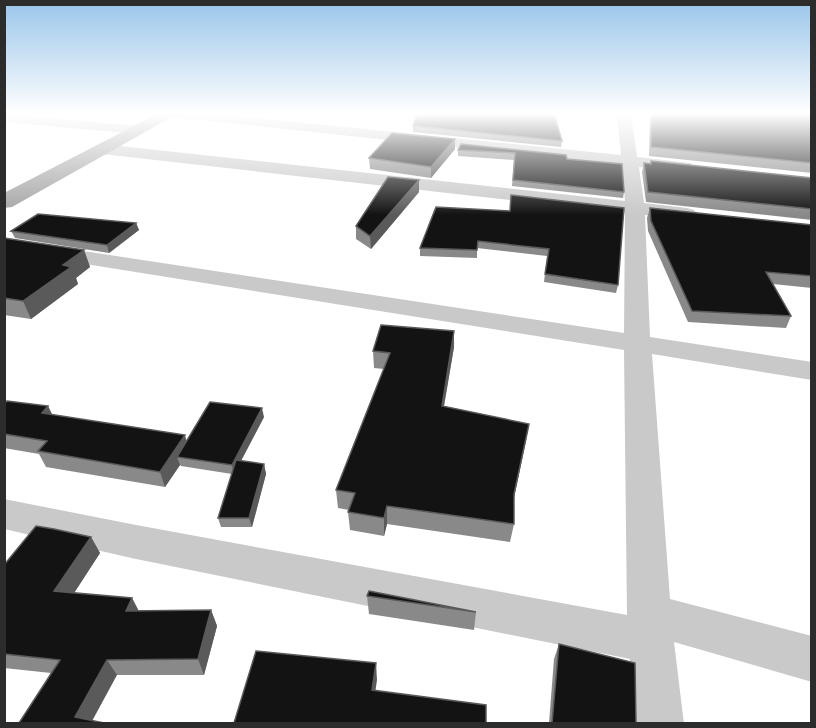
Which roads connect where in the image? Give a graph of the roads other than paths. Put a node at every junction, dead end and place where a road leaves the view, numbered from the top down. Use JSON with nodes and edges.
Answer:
{"nodes":[{"id":1,"x":106,"y":147,"type":"edge"},
{"id":2,"x":489,"y":147,"type":"edge"},
{"id":3,"x":627,"y":147,"type":"edge"},
{"id":4,"x":102,"y":149,"type":"junction"},
{"id":5,"x":629,"y":162,"type":"junction"},
{"id":6,"x":697,"y":168,"type":"edge"},
{"id":7,"x":5,"y":201,"type":"edge"},
{"id":8,"x":635,"y":208,"type":"junction"},
{"id":9,"x":705,"y":216,"type":"edge"},
{"id":10,"x":4,"y":245,"type":"edge"},
{"id":11,"x":636,"y":342,"type":"junction"},
{"id":12,"x":812,"y":371,"type":"edge"},
{"id":13,"x":4,"y":514,"type":"edge"},
{"id":14,"x":650,"y":627,"type":"junction"},
{"id":15,"x":812,"y":659,"type":"edge"},
{"id":16,"x":659,"y":723,"type":"edge"}],
"edges":[{"from":1,"to":4,"type":"main road"},
{"from":2,"to":5,"type":"street"},
{"from":3,"to":5,"type":"street"},
{"from":4,"to":7,"type":"main road"},
{"from":4,"to":8,"type":"street"},
{"from":5,"to":6,"type":"street"},
{"from":5,"to":8,"type":"street"},
{"from":8,"to":9,"type":"street"},
{"from":8,"to":11,"type":"street"},
{"from":10,"to":11,"type":"street"},
{"from":11,"to":12,"type":"street"},
{"from":11,"to":14,"type":"street"},
{"from":13,"to":14,"type":"street"},
{"from":14,"to":15,"type":"street"},
{"from":14,"to":16,"type":"street"}]}
